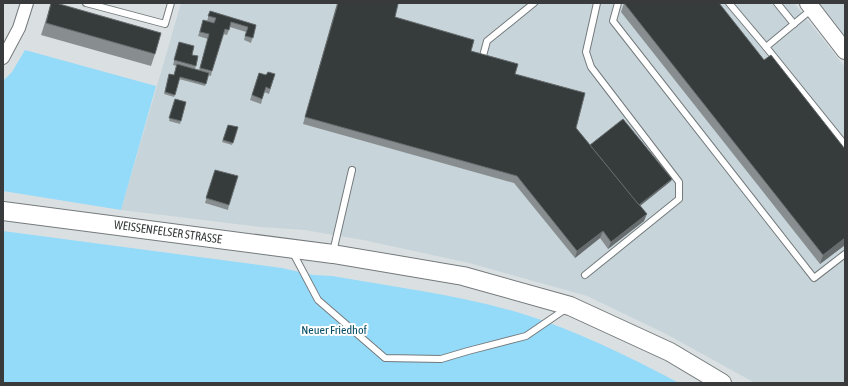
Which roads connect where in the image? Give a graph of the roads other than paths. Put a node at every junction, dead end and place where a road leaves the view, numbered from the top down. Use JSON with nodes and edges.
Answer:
{"nodes":[{"id":1,"x":27,"y":3,"type":"edge"},
{"id":2,"x":86,"y":3,"type":"edge"},
{"id":3,"x":172,"y":3,"type":"edge"},
{"id":4,"x":534,"y":3,"type":"edge"},
{"id":5,"x":598,"y":3,"type":"edge"},
{"id":6,"x":618,"y":3,"type":"edge"},
{"id":7,"x":729,"y":3,"type":"edge"},
{"id":8,"x":777,"y":3,"type":"edge"},
{"id":9,"x":810,"y":6,"type":"edge"},
{"id":10,"x":794,"y":24,"type":"junction"},
{"id":11,"x":766,"y":47,"type":"junction"},
{"id":12,"x":845,"y":51,"type":"edge"},
{"id":13,"x":483,"y":56,"type":"edge"},
{"id":14,"x":3,"y":58,"type":"edge"},
{"id":15,"x":845,"y":145,"type":"edge"},
{"id":16,"x":352,"y":170,"type":"dead end"},
{"id":17,"x":3,"y":211,"type":"edge"},
{"id":18,"x":290,"y":248,"type":"junction"},
{"id":19,"x":333,"y":254,"type":"junction"},
{"id":20,"x":845,"y":254,"type":"edge"},
{"id":21,"x":585,"y":275,"type":"dead end"},
{"id":22,"x":570,"y":306,"type":"junction"},
{"id":23,"x":722,"y":383,"type":"edge"}],
"edges":[{"from":1,"to":14,"type":"street"},
{"from":2,"to":3,"type":"lane"},
{"from":4,"to":13,"type":"lane"},
{"from":5,"to":21,"type":"lane"},
{"from":6,"to":20,"type":"lane"},
{"from":7,"to":11,"type":"lane"},
{"from":8,"to":10,"type":"lane"},
{"from":9,"to":10,"type":"lane"},
{"from":9,"to":12,"type":"street"},
{"from":10,"to":11,"type":"lane"},
{"from":11,"to":15,"type":"lane"},
{"from":16,"to":19,"type":"lane"},
{"from":17,"to":18,"type":"main road","name":"WEISSENFELSER STRASSE"},
{"from":18,"to":19,"type":"main road","name":"WEISSENFELSER STRASSE"},
{"from":18,"to":22,"type":"lane"},
{"from":19,"to":22,"type":"main road","name":"WEISSENFELSER STRASSE"},
{"from":22,"to":23,"type":"main road","name":"WEISSENFELSER STRASSE"}]}
